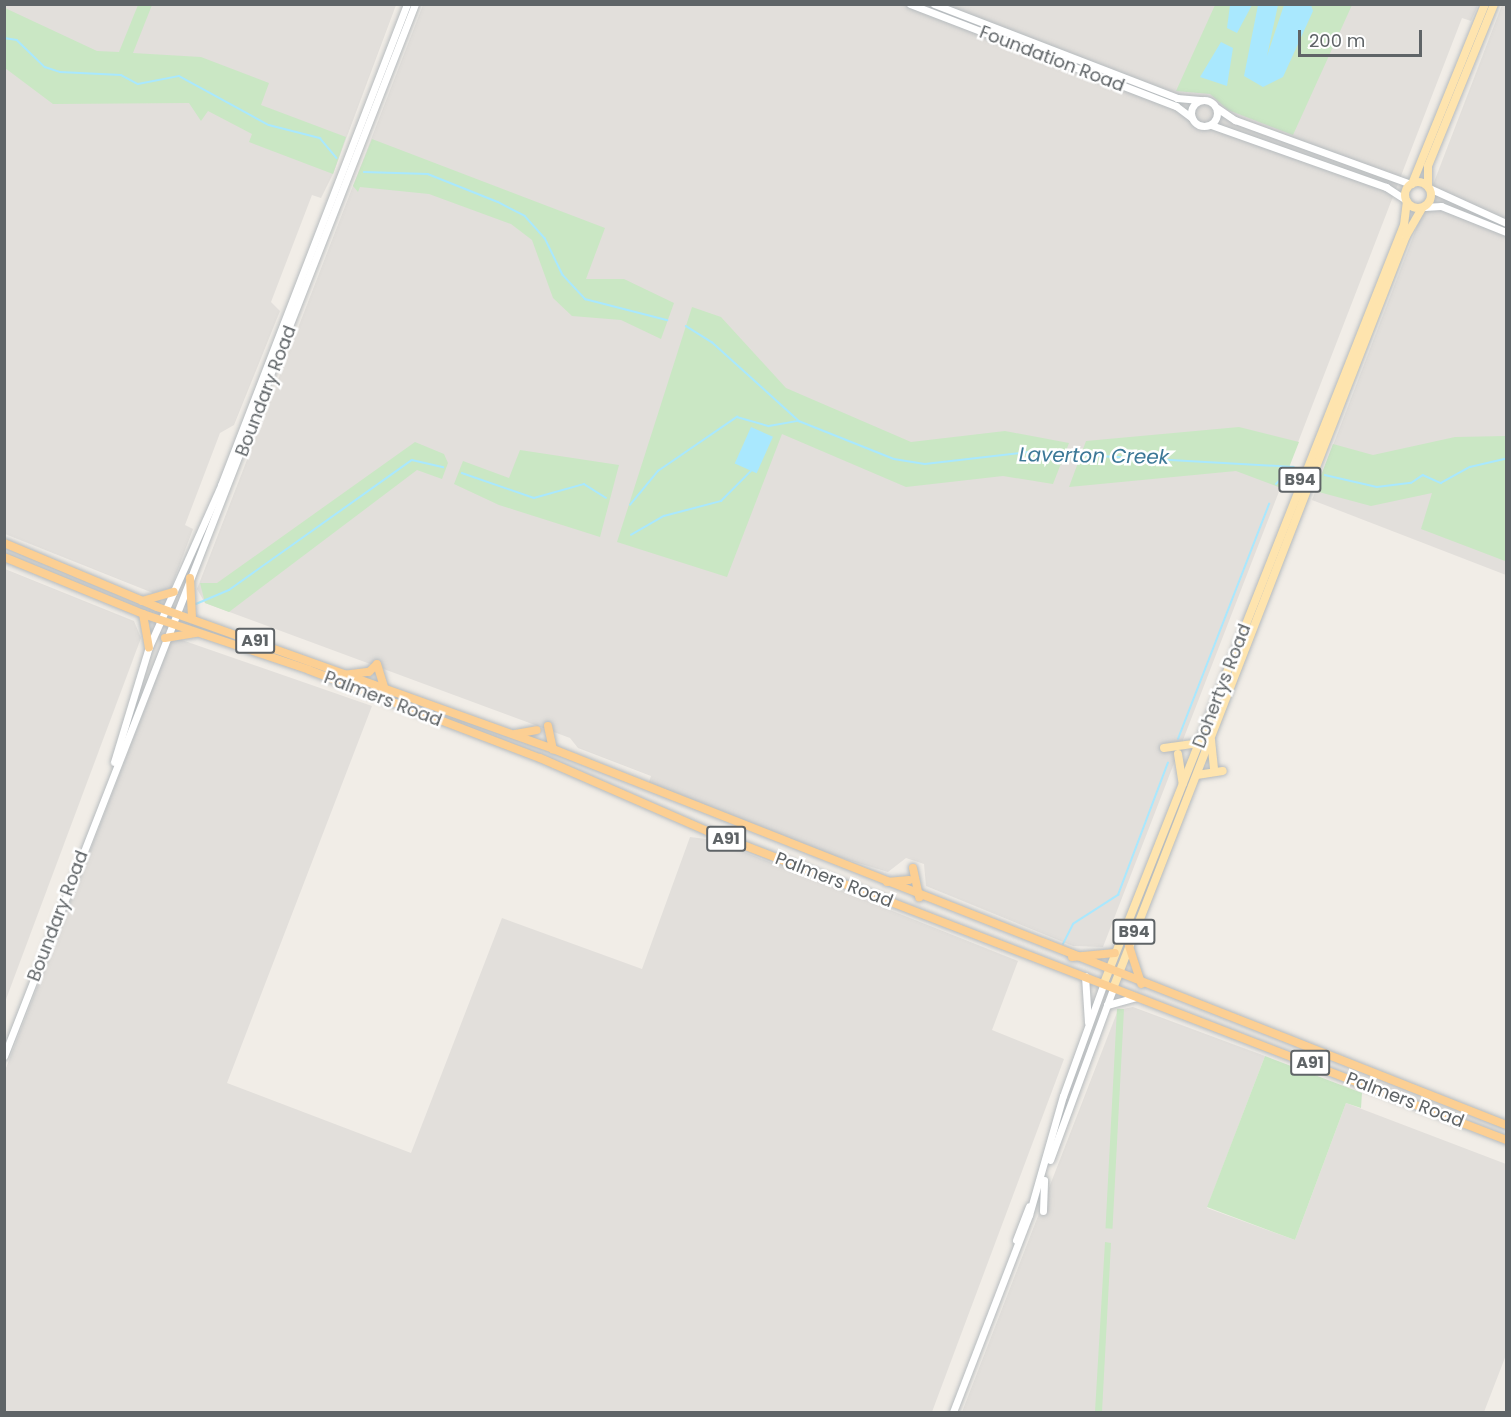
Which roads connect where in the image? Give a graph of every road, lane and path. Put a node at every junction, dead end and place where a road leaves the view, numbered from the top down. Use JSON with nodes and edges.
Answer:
{"nodes":[{"id":1,"x":407,"y":4,"type":"edge"},
{"id":2,"x":415,"y":4,"type":"edge"},
{"id":3,"x":910,"y":4,"type":"edge"},
{"id":4,"x":1485,"y":4,"type":"edge"},
{"id":5,"x":1494,"y":4,"type":"edge"},
{"id":6,"x":937,"y":5,"type":"edge"},
{"id":7,"x":936,"y":14,"type":"junction"},
{"id":8,"x":1200,"y":100,"type":"junction"},
{"id":9,"x":368,"y":103,"type":"junction"},
{"id":10,"x":377,"y":106,"type":"junction"},
{"id":11,"x":1217,"y":108,"type":"junction"},
{"id":12,"x":1192,"y":117,"type":"junction"},
{"id":13,"x":1211,"y":125,"type":"junction"},
{"id":14,"x":1268,"y":133,"type":"junction"},
{"id":15,"x":1264,"y":141,"type":"junction"},
{"id":16,"x":1412,"y":184,"type":"junction"},
{"id":17,"x":1428,"y":187,"type":"junction"},
{"id":18,"x":1407,"y":201,"type":"junction"},
{"id":19,"x":1423,"y":207,"type":"junction"},
{"id":20,"x":1506,"y":223,"type":"edge"},
{"id":21,"x":1506,"y":232,"type":"edge"},
{"id":22,"x":300,"y":303,"type":"junction"},
{"id":23,"x":289,"y":310,"type":"junction"},
{"id":24,"x":265,"y":371,"type":"junction"},
{"id":25,"x":272,"y":377,"type":"junction"},
{"id":26,"x":262,"y":379,"type":"junction"},
{"id":27,"x":214,"y":520,"type":"junction"},
{"id":28,"x":199,"y":530,"type":"junction"},
{"id":29,"x":4,"y":543,"type":"edge"},
{"id":30,"x":4,"y":557,"type":"edge"},
{"id":31,"x":190,"y":578,"type":"junction"},
{"id":32,"x":174,"y":592,"type":"junction"},
{"id":33,"x":142,"y":601,"type":"junction"},
{"id":34,"x":166,"y":609,"type":"junction"},
{"id":35,"x":176,"y":612,"type":"junction"},
{"id":36,"x":143,"y":614,"type":"junction"},
{"id":37,"x":192,"y":618,"type":"junction"},
{"id":38,"x":161,"y":620,"type":"junction"},
{"id":39,"x":171,"y":624,"type":"junction"},
{"id":40,"x":200,"y":633,"type":"junction"},
{"id":41,"x":165,"y":638,"type":"junction"},
{"id":42,"x":149,"y":647,"type":"junction"},
{"id":43,"x":343,"y":675,"type":"junction"},
{"id":44,"x":385,"y":691,"type":"junction"},
{"id":45,"x":131,"y":726,"type":"junction"},
{"id":46,"x":548,"y":726,"type":"dead end"},
{"id":47,"x":537,"y":730,"type":"dead end"},
{"id":48,"x":121,"y":733,"type":"junction"},
{"id":49,"x":515,"y":735,"type":"junction"},
{"id":50,"x":1211,"y":739,"type":"junction"},
{"id":51,"x":1199,"y":743,"type":"junction"},
{"id":52,"x":1164,"y":748,"type":"dead end"},
{"id":53,"x":553,"y":749,"type":"junction"},
{"id":54,"x":1178,"y":754,"type":"dead end"},
{"id":55,"x":112,"y":775,"type":"junction"},
{"id":56,"x":1197,"y":775,"type":"junction"},
{"id":57,"x":1183,"y":785,"type":"junction"},
{"id":58,"x":913,"y":868,"type":"dead end"},
{"id":59,"x":909,"y":880,"type":"dead end"},
{"id":60,"x":881,"y":882,"type":"junction"},
{"id":61,"x":919,"y":897,"type":"junction"},
{"id":62,"x":1129,"y":946,"type":"junction"},
{"id":63,"x":1115,"y":953,"type":"junction"},
{"id":64,"x":1072,"y":957,"type":"junction"},
{"id":65,"x":1108,"y":971,"type":"junction"},
{"id":66,"x":1118,"y":975,"type":"junction"},
{"id":67,"x":1085,"y":976,"type":"junction"},
{"id":68,"x":1104,"y":983,"type":"junction"},
{"id":69,"x":1141,"y":984,"type":"junction"},
{"id":70,"x":1114,"y":986,"type":"junction"},
{"id":71,"x":1142,"y":996,"type":"junction"},
{"id":72,"x":1107,"y":1005,"type":"junction"},
{"id":73,"x":1088,"y":1031,"type":"junction"},
{"id":74,"x":4,"y":1056,"type":"edge"},
{"id":75,"x":1506,"y":1125,"type":"edge"},
{"id":76,"x":1506,"y":1140,"type":"edge"},
{"id":77,"x":1050,"y":1161,"type":"junction"},
{"id":78,"x":1043,"y":1173,"type":"junction"},
{"id":79,"x":1043,"y":1211,"type":"dead end"},
{"id":80,"x":953,"y":1413,"type":"edge"}],
"edges":[{"from":1,"to":9,"type":"main road","name":"Boundary Road"},
{"from":2,"to":10,"type":"main road","name":"Boundary Road"},
{"from":3,"to":7,"type":"main road","name":"Foundation Road"},
{"from":4,"to":16,"type":"main road","number":"B94"},
{"from":5,"to":17,"type":"main road","number":"B94"},
{"from":6,"to":7,"type":"main road"},
{"from":6,"to":8,"type":"main road","name":"Foundation Road"},
{"from":7,"to":12,"type":"main road","name":"Foundation Road"},
{"from":8,"to":11,"type":"main road","name":"Foundation Road"},
{"from":8,"to":12,"type":"main road"},
{"from":9,"to":10,"type":"main road"},
{"from":9,"to":23,"type":"main road","name":"Boundary Road"},
{"from":10,"to":22,"type":"main road","name":"Boundary Road"},
{"from":11,"to":13,"type":"main road"},
{"from":11,"to":14,"type":"main road"},
{"from":12,"to":13,"type":"main road","name":"Foundation Road"},
{"from":13,"to":15,"type":"main road"},
{"from":14,"to":15,"type":"main road"},
{"from":14,"to":16,"type":"main road"},
{"from":15,"to":18,"type":"main road"},
{"from":16,"to":17,"type":"main road"},
{"from":16,"to":18,"type":"main road","number":"B94"},
{"from":17,"to":19,"type":"main road","number":"B94"},
{"from":17,"to":20,"type":"main road"},
{"from":18,"to":19,"type":"main road"},
{"from":18,"to":51,"type":"main road","name":"Dohertys Road","number":"B94"},
{"from":19,"to":21,"type":"main road"},
{"from":19,"to":50,"type":"main road","name":"Dohertys Road","number":"B94"},
{"from":22,"to":23,"type":"main road"},
{"from":22,"to":25,"type":"main road","name":"Boundary Road"},
{"from":23,"to":24,"type":"main road","name":"Boundary Road"},
{"from":24,"to":25,"type":"main road"},
{"from":24,"to":26,"type":"main road","name":"Boundary Road"},
{"from":25,"to":26,"type":"main road"},
{"from":25,"to":27,"type":"main road","name":"Boundary Road"},
{"from":26,"to":28,"type":"main road","name":"Boundary Road"},
{"from":27,"to":28,"type":"main road"},
{"from":27,"to":31,"type":"main road","name":"Boundary Road"},
{"from":28,"to":32,"type":"main road","name":"Boundary Road"},
{"from":29,"to":33,"type":"highway","number":"A91"},
{"from":30,"to":36,"type":"highway","number":"A91"},
{"from":31,"to":35,"type":"main road","name":"Boundary Road"},
{"from":31,"to":37,"type":"highway"},
{"from":32,"to":33,"type":"highway"},
{"from":32,"to":34,"type":"main road","name":"Boundary Road"},
{"from":33,"to":34,"type":"highway","number":"A91"},
{"from":34,"to":35,"type":"highway","name":"Palmers Road","number":"A91"},
{"from":34,"to":38,"type":"main road","name":"Boundary Road"},
{"from":35,"to":37,"type":"highway","name":"Palmers Road","number":"A91"},
{"from":35,"to":39,"type":"main road","name":"Boundary Road"},
{"from":36,"to":38,"type":"highway","number":"A91"},
{"from":36,"to":42,"type":"highway"},
{"from":37,"to":43,"type":"highway","name":"Palmers Road","number":"A91"},
{"from":38,"to":39,"type":"highway","name":"Palmers Road","number":"A91"},
{"from":38,"to":42,"type":"main road","name":"Boundary Road"},
{"from":39,"to":40,"type":"highway","name":"Palmers Road","number":"A91"},
{"from":39,"to":41,"type":"main road","name":"Boundary Road"},
{"from":40,"to":41,"type":"highway"},
{"from":40,"to":67,"type":"highway","name":"Palmers Road","number":"A91"},
{"from":41,"to":45,"type":"main road","name":"Boundary Road"},
{"from":42,"to":48,"type":"main road","name":"Boundary Road"},
{"from":43,"to":44,"type":"highway","name":"Palmers Road","number":"A91"},
{"from":43,"to":44,"type":"highway"},
{"from":44,"to":49,"type":"highway","name":"Palmers Road","number":"A91"},
{"from":45,"to":48,"type":"main road"},
{"from":45,"to":55,"type":"main road","name":"Boundary Road"},
{"from":46,"to":53,"type":"highway"},
{"from":47,"to":49,"type":"highway"},
{"from":48,"to":55,"type":"main road","name":"Boundary Road"},
{"from":49,"to":53,"type":"highway","name":"Palmers Road","number":"A91"},
{"from":50,"to":56,"type":"main road","name":"Dohertys Road","number":"B94"},
{"from":50,"to":56,"type":"main road"},
{"from":51,"to":52,"type":"main road"},
{"from":51,"to":57,"type":"main road","name":"Dohertys Road","number":"B94"},
{"from":53,"to":60,"type":"highway","name":"Palmers Road","number":"A91"},
{"from":54,"to":57,"type":"main road"},
{"from":55,"to":74,"type":"main road","name":"Boundary Road"},
{"from":56,"to":62,"type":"main road","name":"Dohertys Road","number":"B94"},
{"from":57,"to":63,"type":"main road","name":"Dohertys Road","number":"B94"},
{"from":58,"to":61,"type":"highway"},
{"from":59,"to":60,"type":"highway"},
{"from":60,"to":61,"type":"highway","name":"Palmers Road","number":"A91"},
{"from":61,"to":64,"type":"highway","name":"Palmers Road","number":"A91"},
{"from":62,"to":66,"type":"main road","name":"Dohertys Road","number":"B94"},
{"from":62,"to":69,"type":"highway"},
{"from":63,"to":64,"type":"highway"},
{"from":63,"to":65,"type":"main road","name":"Dohertys Road","number":"B94"},
{"from":64,"to":65,"type":"highway","name":"Palmers Road","number":"A91"},
{"from":65,"to":66,"type":"highway","name":"Palmers Road","number":"A91"},
{"from":65,"to":68,"type":"main road","name":"Dohertys Road","number":"B94"},
{"from":66,"to":69,"type":"highway","name":"Palmers Road","number":"A91"},
{"from":66,"to":70,"type":"main road","name":"Dohertys Road","number":"B94"},
{"from":67,"to":68,"type":"highway","name":"Palmers Road","number":"A91"},
{"from":67,"to":73,"type":"main road"},
{"from":68,"to":70,"type":"highway","name":"Palmers Road","number":"A91"},
{"from":68,"to":73,"type":"main road","name":"Dohertys Road","number":"B94"},
{"from":69,"to":75,"type":"highway","name":"Palmers Road","number":"A91"},
{"from":70,"to":71,"type":"highway","name":"Palmers Road","number":"A91"},
{"from":70,"to":72,"type":"main road","name":"Dohertys Road","number":"B94"},
{"from":71,"to":72,"type":"main road"},
{"from":71,"to":76,"type":"highway","name":"Palmers Road","number":"A91"},
{"from":72,"to":77,"type":"main road","name":"Dohertys Road","number":"B94"},
{"from":73,"to":78,"type":"main road","name":"Dohertys Road","number":"B94"},
{"from":77,"to":78,"type":"main road","name":"Dohertys Road","number":"B94"},
{"from":77,"to":79,"type":"main road"},
{"from":78,"to":80,"type":"main road","name":"Dohertys Road","number":"B94"}]}
